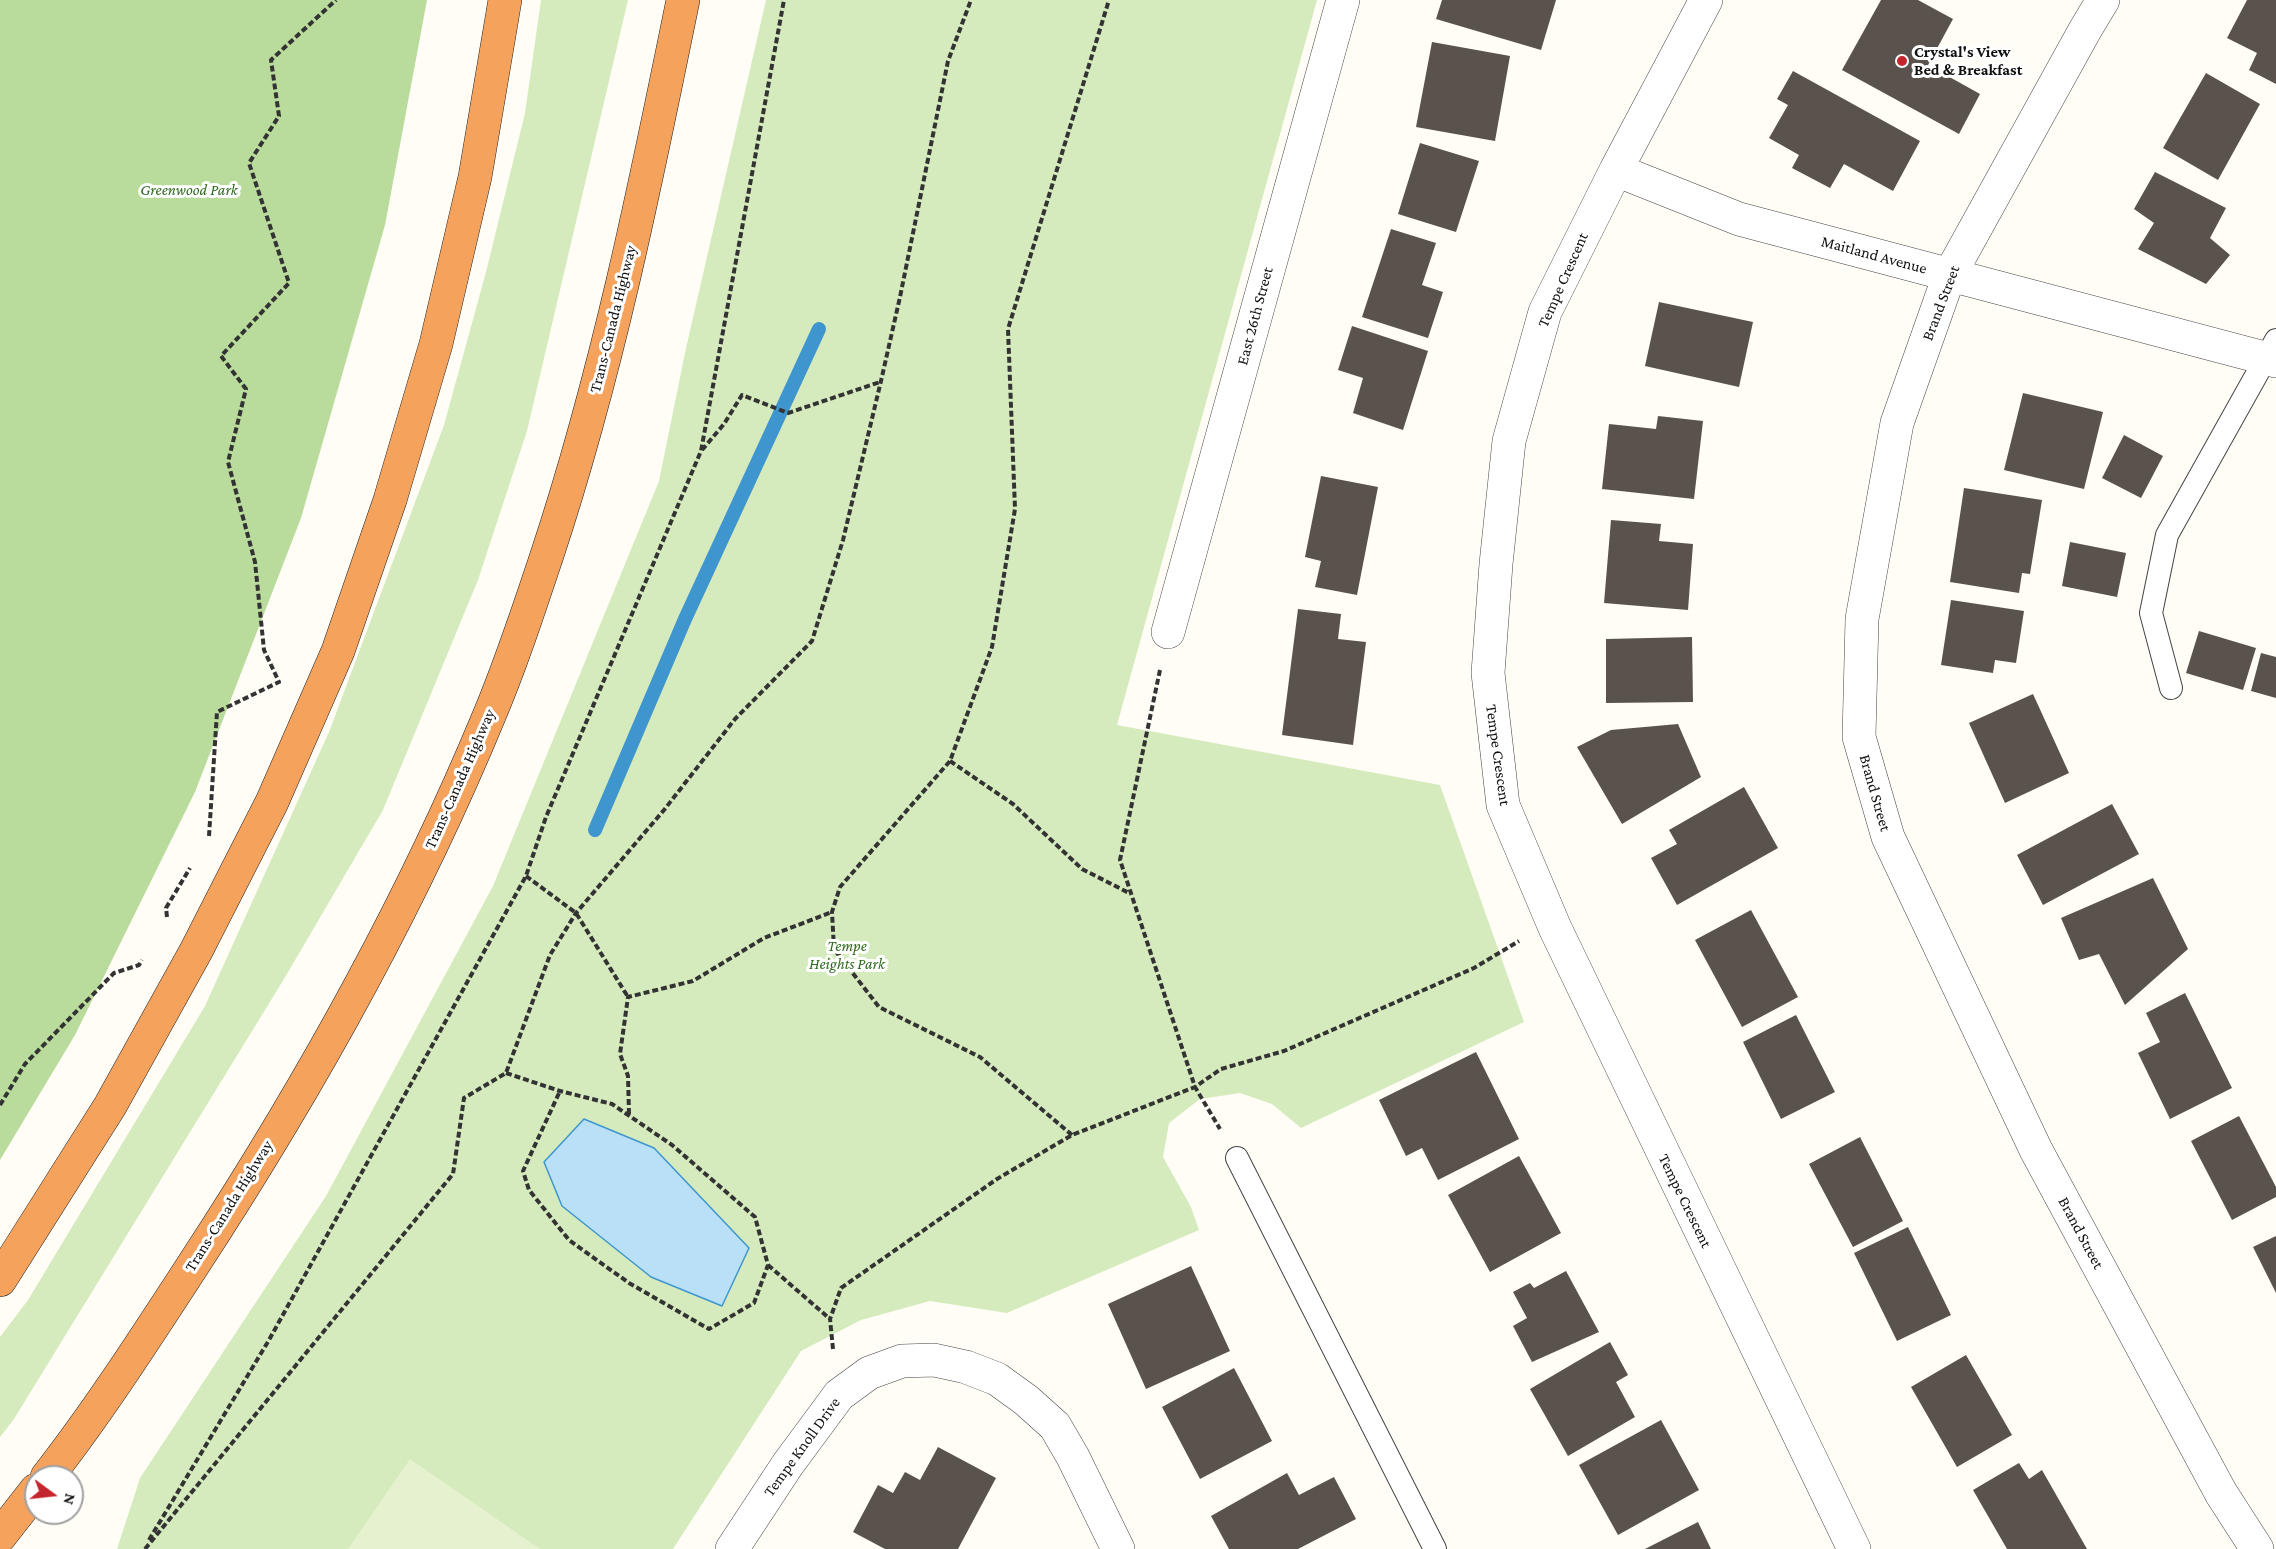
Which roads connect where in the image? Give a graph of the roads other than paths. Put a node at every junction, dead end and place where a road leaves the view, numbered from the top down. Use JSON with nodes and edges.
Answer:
{"nodes":[{"id":1,"x":505,"y":0,"type":"edge"},
{"id":2,"x":683,"y":0,"type":"edge"},
{"id":3,"x":1343,"y":0,"type":"edge"},
{"id":4,"x":1706,"y":0,"type":"edge"},
{"id":5,"x":2103,"y":0,"type":"edge"},
{"id":6,"x":1616,"y":170,"type":"junction"},
{"id":7,"x":1949,"y":276,"type":"junction"},
{"id":8,"x":2273,"y":353,"type":"edge"},
{"id":9,"x":1168,"y":632,"type":"road end"},
{"id":10,"x":2171,"y":688,"type":"dead end"},
{"id":11,"x":1237,"y":1158,"type":"road end"},
{"id":12,"x":0,"y":1280,"type":"edge"},
{"id":13,"x":55,"y":1465,"type":"edge"},
{"id":14,"x":24,"y":1505,"type":"edge"},
{"id":15,"x":0,"y":1536,"type":"edge"},
{"id":16,"x":732,"y":1549,"type":"edge"},
{"id":17,"x":1118,"y":1549,"type":"edge"},
{"id":18,"x":1435,"y":1549,"type":"edge"},
{"id":19,"x":1854,"y":1549,"type":"edge"},
{"id":20,"x":2257,"y":1549,"type":"edge"}],
"edges":[{"from":1,"to":12,"type":"highway"},
{"from":2,"to":13,"type":"highway","name":"Trans-Canada Highway"},
{"from":3,"to":9,"type":"street","name":"East 26th Street"},
{"from":4,"to":6,"type":"street","name":"Tempe Crescent"},
{"from":5,"to":7,"type":"street","name":"Brand Street"},
{"from":6,"to":7,"type":"street","name":"Maitland Avenue"},
{"from":6,"to":19,"type":"street","name":"Tempe Crescent"},
{"from":7,"to":8,"type":"street","name":"Maitland Avenue"},
{"from":7,"to":20,"type":"street","name":"Brand Street"},
{"from":8,"to":10,"type":"lane"},
{"from":11,"to":18,"type":"lane"},
{"from":14,"to":15,"type":"highway"},
{"from":16,"to":17,"type":"street","name":"Tempe Knoll Drive"}]}
